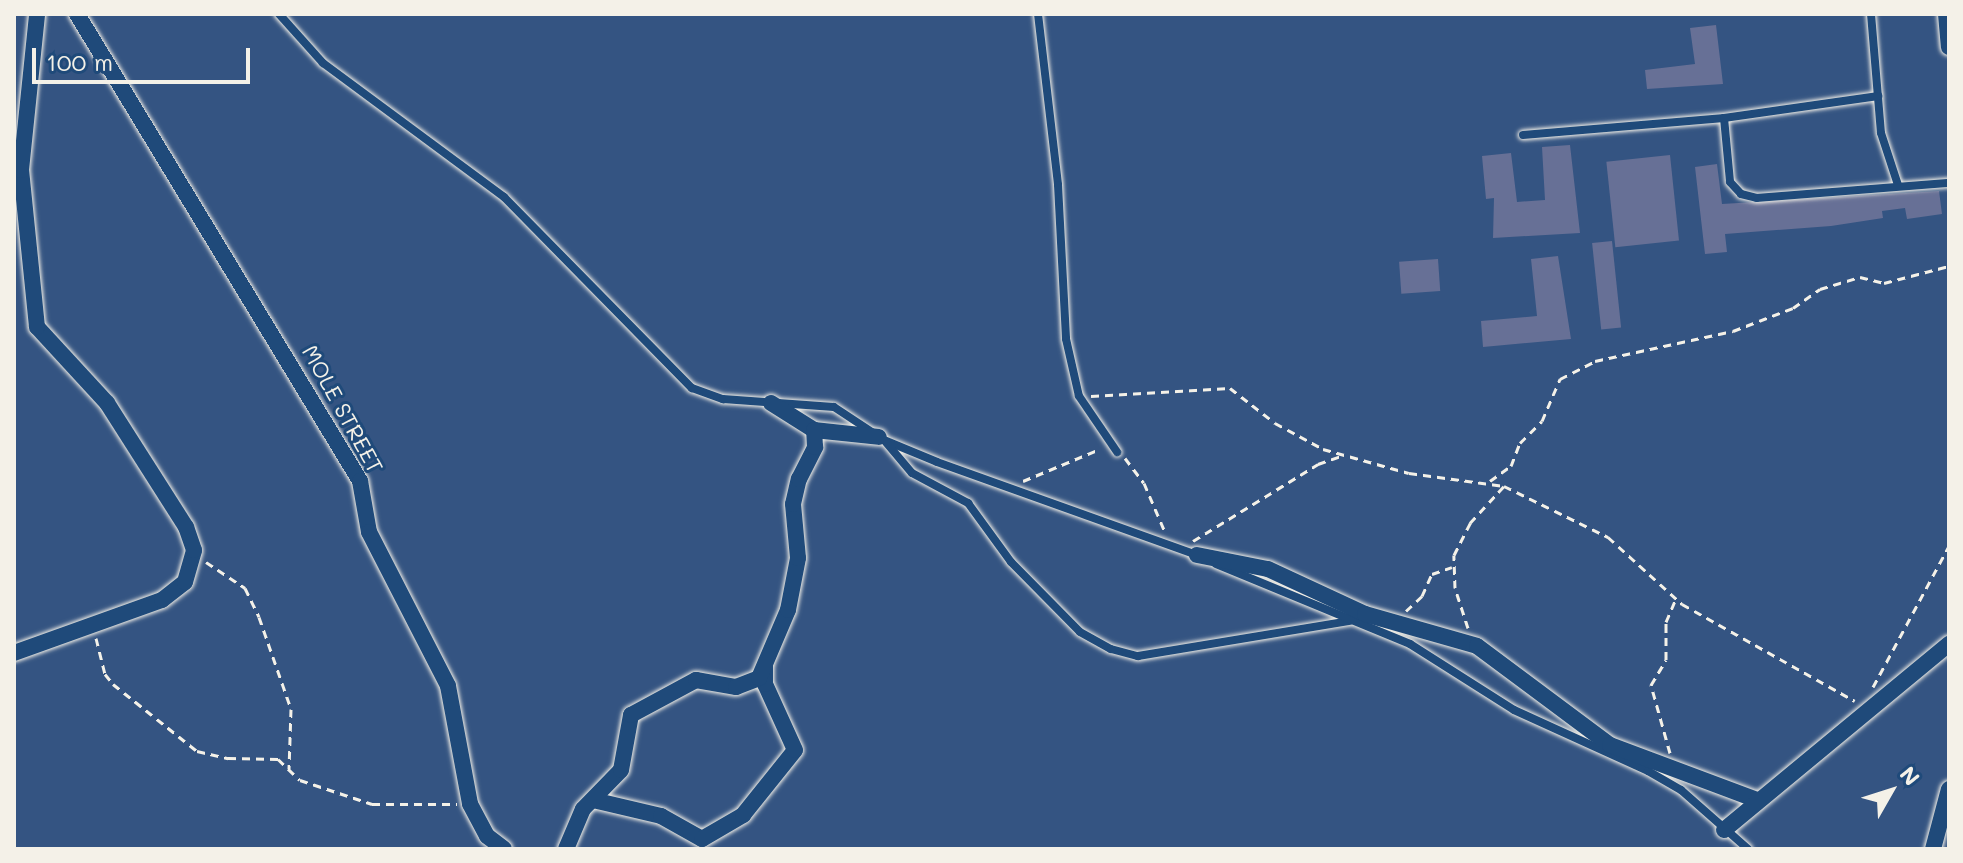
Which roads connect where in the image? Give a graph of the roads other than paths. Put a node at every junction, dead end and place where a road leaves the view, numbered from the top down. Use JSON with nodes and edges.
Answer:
{"nodes":[{"id":1,"x":37,"y":14,"type":"edge"},
{"id":2,"x":77,"y":14,"type":"edge"},
{"id":3,"x":279,"y":14,"type":"edge"},
{"id":4,"x":1038,"y":14,"type":"edge"},
{"id":5,"x":1871,"y":14,"type":"edge"},
{"id":6,"x":1946,"y":14,"type":"edge"},
{"id":7,"x":1949,"y":47,"type":"edge"},
{"id":8,"x":1878,"y":96,"type":"junction"},
{"id":9,"x":1724,"y":118,"type":"junction"},
{"id":10,"x":1523,"y":135,"type":"dead end"},
{"id":11,"x":1949,"y":183,"type":"edge"},
{"id":12,"x":1898,"y":185,"type":"junction"},
{"id":13,"x":771,"y":403,"type":"junction"},
{"id":14,"x":814,"y":430,"type":"junction"},
{"id":15,"x":882,"y":439,"type":"junction"},
{"id":16,"x":1117,"y":452,"type":"road end"},
{"id":17,"x":1191,"y":552,"type":"junction"},
{"id":18,"x":1351,"y":621,"type":"junction"},
{"id":19,"x":1949,"y":644,"type":"edge"},
{"id":20,"x":14,"y":653,"type":"edge"},
{"id":21,"x":765,"y":666,"type":"junction"},
{"id":22,"x":1949,"y":789,"type":"edge"},
{"id":23,"x":593,"y":800,"type":"junction"},
{"id":24,"x":1757,"y":800,"type":"junction"},
{"id":25,"x":1724,"y":830,"type":"junction"},
{"id":26,"x":504,"y":849,"type":"edge"},
{"id":27,"x":566,"y":849,"type":"edge"},
{"id":28,"x":1748,"y":849,"type":"edge"},
{"id":29,"x":1933,"y":849,"type":"edge"}],
"edges":[{"from":1,"to":20,"type":"street"},
{"from":2,"to":26,"type":"street","name":"MOLE STREET"},
{"from":3,"to":13,"type":"lane"},
{"from":4,"to":16,"type":"lane"},
{"from":5,"to":8,"type":"lane"},
{"from":6,"to":7,"type":"street"},
{"from":8,"to":9,"type":"lane"},
{"from":8,"to":12,"type":"lane"},
{"from":9,"to":10,"type":"lane"},
{"from":9,"to":12,"type":"lane"},
{"from":11,"to":12,"type":"lane"},
{"from":13,"to":14,"type":"street"},
{"from":13,"to":15,"type":"lane"},
{"from":14,"to":15,"type":"street"},
{"from":14,"to":21,"type":"street"},
{"from":15,"to":17,"type":"lane"},
{"from":15,"to":18,"type":"lane"},
{"from":17,"to":18,"type":"lane"},
{"from":17,"to":24,"type":"street"},
{"from":18,"to":25,"type":"lane"},
{"from":19,"to":24,"type":"street"},
{"from":21,"to":23,"type":"street"},
{"from":21,"to":23,"type":"street"},
{"from":22,"to":29,"type":"street"},
{"from":23,"to":27,"type":"street"},
{"from":24,"to":25,"type":"street"},
{"from":25,"to":28,"type":"lane"}]}
